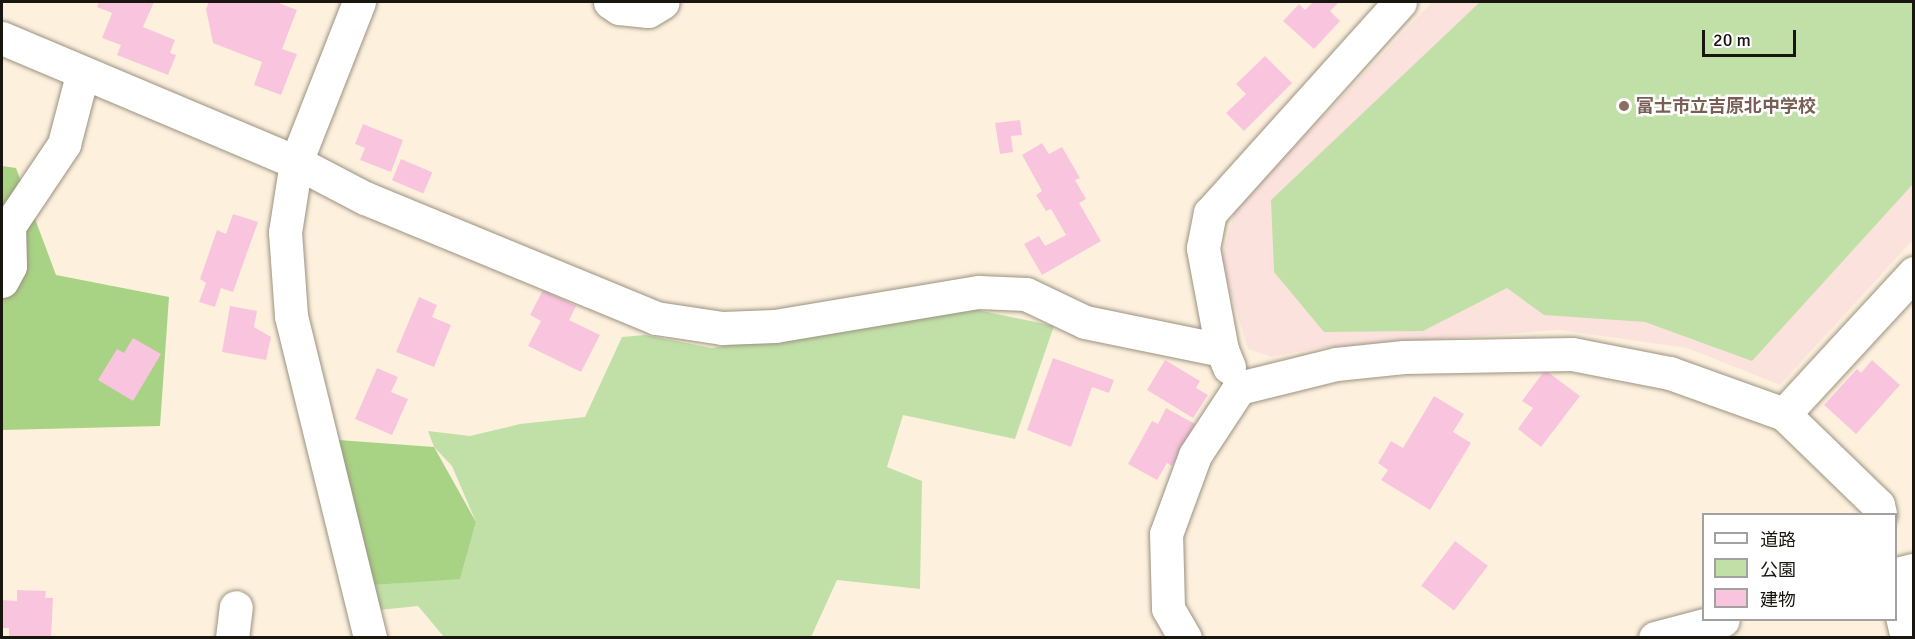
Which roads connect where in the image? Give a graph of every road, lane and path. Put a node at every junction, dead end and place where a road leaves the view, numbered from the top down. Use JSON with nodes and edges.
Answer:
{"nodes":[{"id":1,"x":359,"y":2,"type":"edge"},
{"id":2,"x":610,"y":2,"type":"edge"},
{"id":3,"x":663,"y":2,"type":"edge"},
{"id":4,"x":1400,"y":2,"type":"edge"},
{"id":5,"x":2,"y":38,"type":"edge"},
{"id":6,"x":82,"y":75,"type":"junction"},
{"id":7,"x":296,"y":162,"type":"junction"},
{"id":8,"x":1914,"y":273,"type":"edge"},
{"id":9,"x":2,"y":281,"type":"edge"},
{"id":10,"x":1221,"y":350,"type":"junction"},
{"id":11,"x":1239,"y":388,"type":"junction"},
{"id":12,"x":1784,"y":414,"type":"junction"},
{"id":13,"x":1880,"y":513,"type":"edge"},
{"id":14,"x":1914,"y":570,"type":"edge"},
{"id":15,"x":1897,"y":574,"type":"edge"},
{"id":16,"x":1897,"y":595,"type":"edge"},
{"id":17,"x":1719,"y":621,"type":"edge"},
{"id":18,"x":370,"y":638,"type":"edge"},
{"id":19,"x":1185,"y":638,"type":"edge"},
{"id":20,"x":1654,"y":638,"type":"edge"},
{"id":21,"x":1907,"y":638,"type":"edge"}],
"edges":[{"from":1,"to":7,"type":"street"},
{"from":2,"to":3,"type":"street"},
{"from":4,"to":10,"type":"street"},
{"from":5,"to":6,"type":"street"},
{"from":6,"to":7,"type":"street"},
{"from":6,"to":9,"type":"street"},
{"from":7,"to":10,"type":"street"},
{"from":7,"to":18,"type":"street"},
{"from":8,"to":12,"type":"street"},
{"from":10,"to":11,"type":"street"},
{"from":11,"to":12,"type":"street"},
{"from":11,"to":19,"type":"street"},
{"from":12,"to":13,"type":"street"},
{"from":14,"to":15,"type":"street"},
{"from":16,"to":21,"type":"street"},
{"from":17,"to":20,"type":"street"}]}
